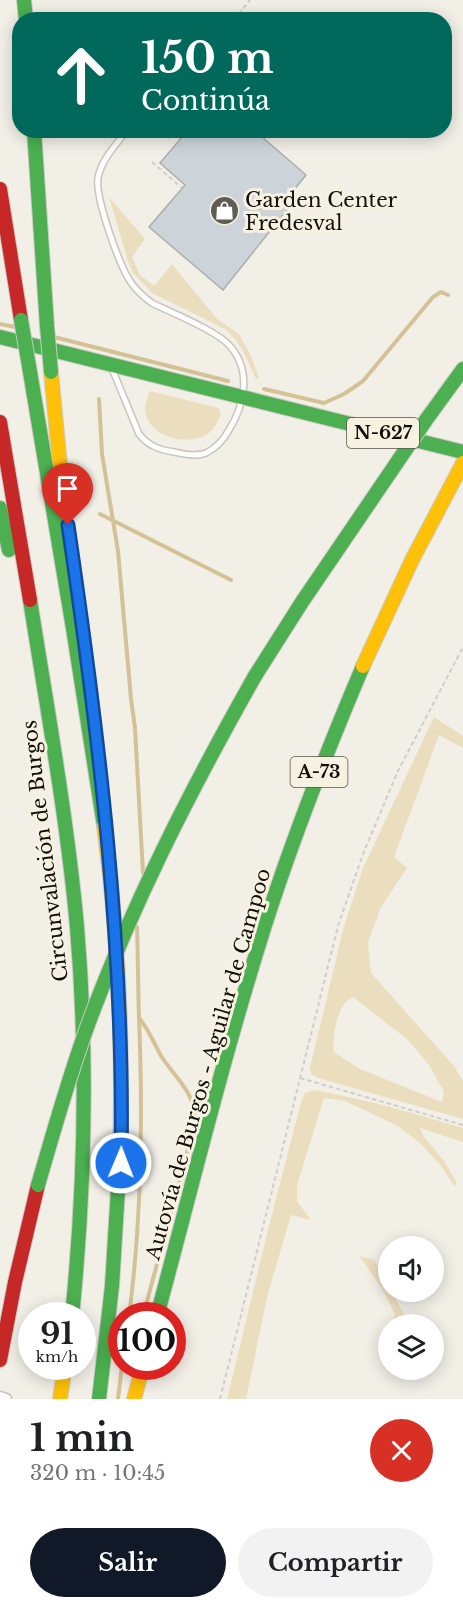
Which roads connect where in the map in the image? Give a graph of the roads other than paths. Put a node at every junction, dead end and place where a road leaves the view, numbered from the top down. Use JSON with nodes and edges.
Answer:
{"nodes":[{"id":1,"x":35,"y":138,"type":"edge"},
{"id":2,"x":121,"y":138,"type":"edge"},
{"id":3,"x":0,"y":189,"type":"edge"},
{"id":4,"x":0,"y":337,"type":"edge"},
{"id":5,"x":110,"y":365,"type":"junction"},
{"id":6,"x":463,"y":369,"type":"edge"},
{"id":7,"x":244,"y":398,"type":"junction"},
{"id":8,"x":0,"y":422,"type":"edge"},
{"id":9,"x":463,"y":452,"type":"edge"},
{"id":10,"x":460,"y":468,"type":"edge"},
{"id":11,"x":0,"y":508,"type":"edge"},
{"id":12,"x":109,"y":871,"type":"junction"},
{"id":13,"x":77,"y":928,"type":"junction"},
{"id":14,"x":73,"y":1302,"type":"edge"},
{"id":15,"x":161,"y":1302,"type":"edge"},
{"id":16,"x":0,"y":1360,"type":"edge"},
{"id":17,"x":63,"y":1380,"type":"edge"},
{"id":18,"x":139,"y":1380,"type":"edge"},
{"id":19,"x":0,"y":1397,"type":"edge"},
{"id":20,"x":6,"y":1399,"type":"edge"},
{"id":21,"x":60,"y":1399,"type":"edge"},
{"id":22,"x":99,"y":1399,"type":"edge"},
{"id":23,"x":134,"y":1399,"type":"edge"}],
"edges":[{"from":1,"to":12,"type":"highway","bridge":true},
{"from":2,"to":7,"type":"lane"},
{"from":3,"to":12,"type":"highway","bridge":true},
{"from":4,"to":5,"type":"highway","number":"N-627"},
{"from":5,"to":7,"type":"highway","number":"N-627"},
{"from":5,"to":7,"type":"lane"},
{"from":6,"to":16,"type":"highway","bridge":true},
{"from":7,"to":9,"type":"highway","number":"N-627"},
{"from":8,"to":13,"type":"highway","name":"Circunvalación de Burgos"},
{"from":10,"to":15,"type":"highway","name":"Autovía de Burgos - Aguilar de Campoo","number":"A-73"},
{"from":11,"to":13,"type":"highway"},
{"from":12,"to":22,"type":"highway"},
{"from":13,"to":14,"type":"highway","name":"Circunvalación de Burgos"},
{"from":17,"to":21,"type":"highway"},
{"from":18,"to":23,"type":"highway"},
{"from":19,"to":20,"type":"street"}]}
